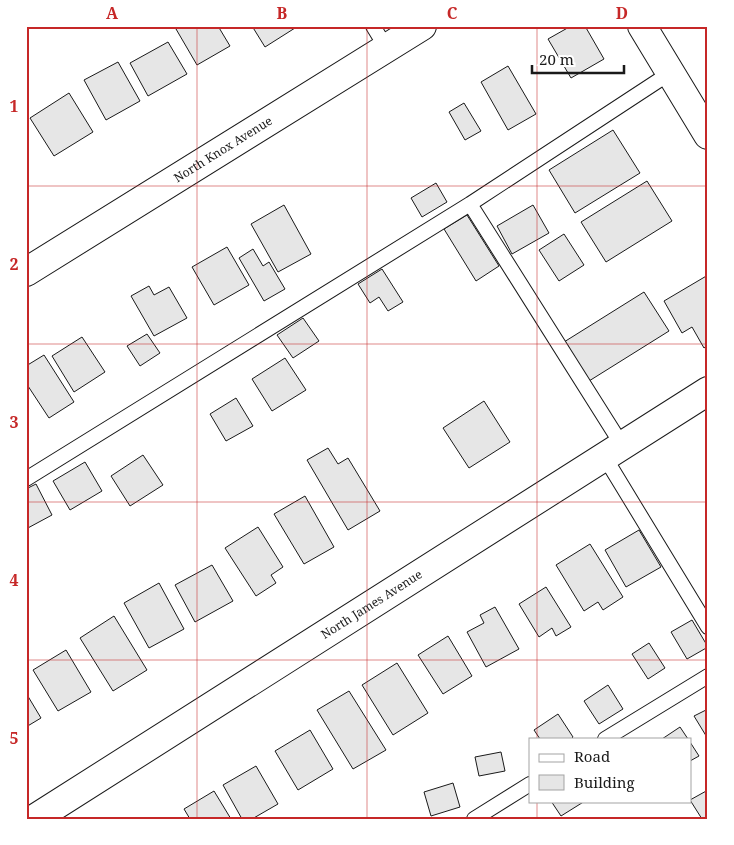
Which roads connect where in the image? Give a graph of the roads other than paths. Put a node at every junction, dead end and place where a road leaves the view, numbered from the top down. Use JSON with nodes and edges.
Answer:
{"nodes":[{"id":1,"x":422,"y":26,"type":"edge"},
{"id":2,"x":642,"y":26,"type":"edge"},
{"id":3,"x":380,"y":38,"type":"edge"},
{"id":4,"x":670,"y":73,"type":"junction"},
{"id":5,"x":705,"y":124,"type":"edge"},
{"id":6,"x":470,"y":204,"type":"junction"},
{"id":7,"x":26,"y":272,"type":"edge"},
{"id":8,"x":708,"y":390,"type":"edge"},
{"id":9,"x":613,"y":450,"type":"junction"},
{"id":10,"x":26,"y":479,"type":"edge"},
{"id":11,"x":708,"y":627,"type":"edge"},
{"id":12,"x":708,"y":676,"type":"edge"},
{"id":13,"x":607,"y":738,"type":"edge"},
{"id":14,"x":529,"y":785,"type":"edge"},
{"id":15,"x":34,"y":819,"type":"edge"},
{"id":16,"x":474,"y":819,"type":"edge"}],
"edges":[{"from":1,"to":3,"type":"street","name":"North Knox Avenue"},
{"from":2,"to":4,"type":"street"},
{"from":3,"to":7,"type":"street","name":"North Knox Avenue"},
{"from":4,"to":5,"type":"street"},
{"from":4,"to":6,"type":"lane"},
{"from":6,"to":9,"type":"lane"},
{"from":6,"to":10,"type":"lane"},
{"from":8,"to":9,"type":"street","name":"North James Avenue"},
{"from":9,"to":11,"type":"lane"},
{"from":9,"to":15,"type":"street","name":"North James Avenue"},
{"from":12,"to":13,"type":"lane"},
{"from":14,"to":16,"type":"lane"}]}
